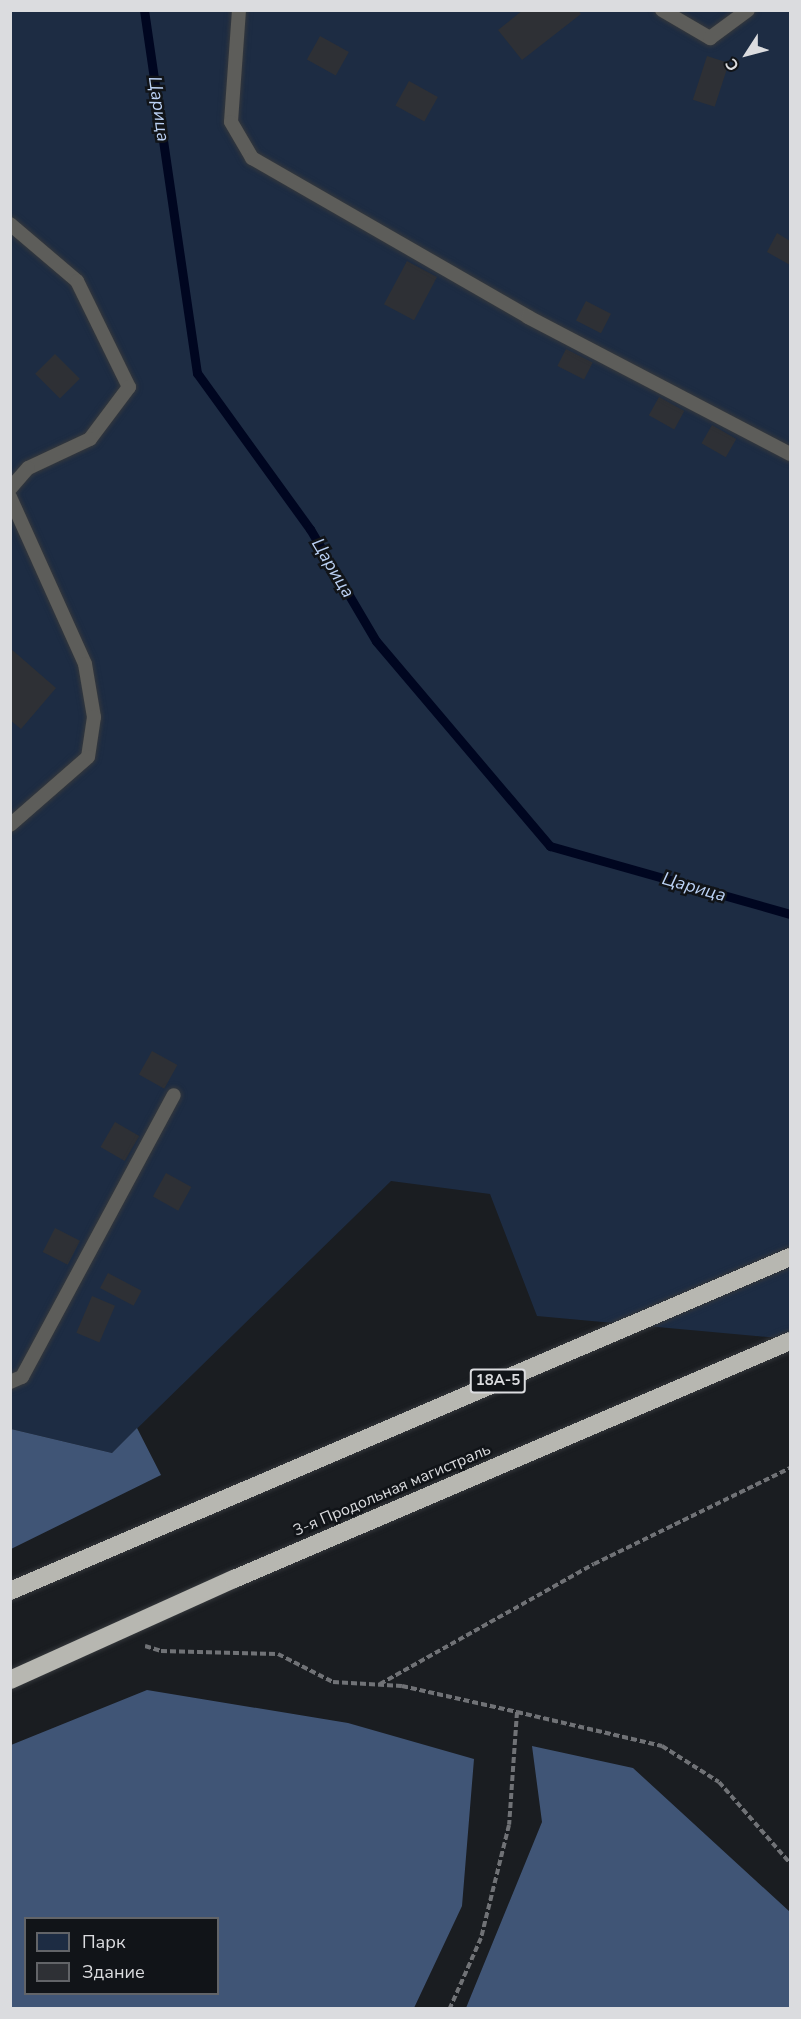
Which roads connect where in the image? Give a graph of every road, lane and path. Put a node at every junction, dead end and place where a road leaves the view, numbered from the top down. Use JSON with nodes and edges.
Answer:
{"nodes":[{"id":1,"x":239,"y":10,"type":"edge"},
{"id":2,"x":662,"y":10,"type":"edge"},
{"id":3,"x":748,"y":10,"type":"edge"},
{"id":4,"x":10,"y":224,"type":"edge"},
{"id":5,"x":790,"y":454,"type":"edge"},
{"id":6,"x":10,"y":489,"type":"edge"},
{"id":7,"x":10,"y":497,"type":"edge"},
{"id":8,"x":10,"y":825,"type":"edge"},
{"id":9,"x":174,"y":1095,"type":"dead end"},
{"id":10,"x":790,"y":1257,"type":"edge"},
{"id":11,"x":790,"y":1341,"type":"edge"},
{"id":12,"x":10,"y":1382,"type":"edge"},
{"id":13,"x":790,"y":1468,"type":"edge"},
{"id":14,"x":10,"y":1591,"type":"edge"},
{"id":15,"x":108,"y":1636,"type":"junction"},
{"id":16,"x":10,"y":1680,"type":"edge"},
{"id":17,"x":380,"y":1684,"type":"junction"},
{"id":18,"x":517,"y":1712,"type":"junction"},
{"id":19,"x":790,"y":1863,"type":"edge"},
{"id":20,"x":450,"y":2008,"type":"edge"}],
"edges":[{"from":1,"to":5,"type":"lane"},
{"from":2,"to":3,"type":"lane"},
{"from":4,"to":6,"type":"lane"},
{"from":7,"to":8,"type":"lane"},
{"from":9,"to":12,"type":"lane"},
{"from":10,"to":14,"type":"highway","number":"18А-5"},
{"from":11,"to":15,"type":"highway","name":"3-я Продольная магистраль"},
{"from":13,"to":17,"type":"path"},
{"from":15,"to":16,"type":"highway","name":"3-я Продольная магистраль"},
{"from":15,"to":17,"type":"path"},
{"from":17,"to":18,"type":"path"},
{"from":18,"to":19,"type":"path"},
{"from":18,"to":20,"type":"path"}]}
